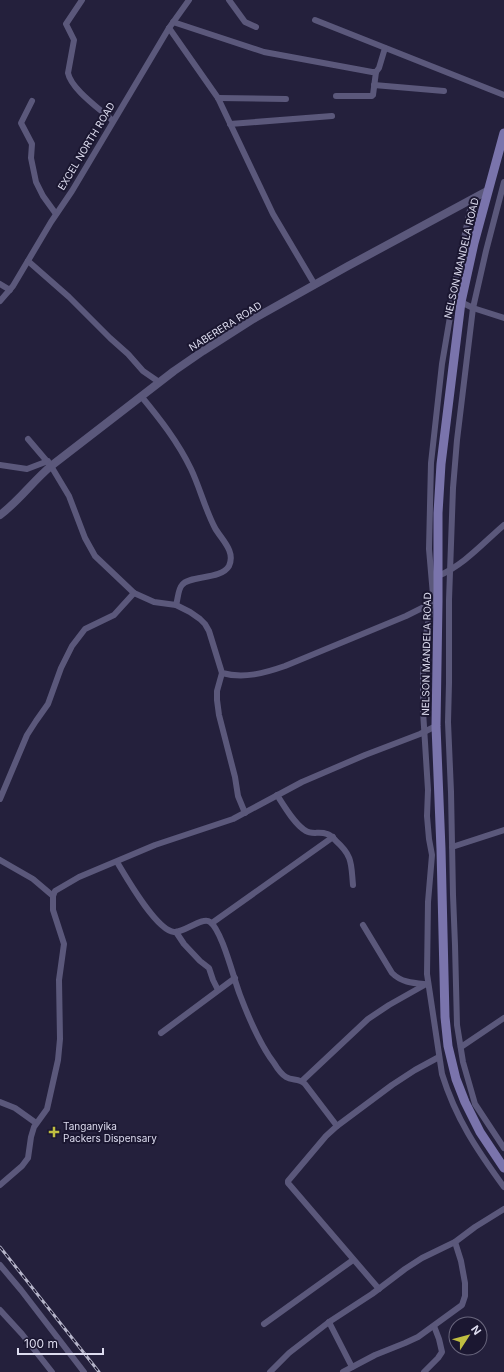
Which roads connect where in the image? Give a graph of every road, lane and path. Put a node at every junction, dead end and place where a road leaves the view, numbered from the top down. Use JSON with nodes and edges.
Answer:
{"nodes":[{"id":1,"x":82,"y":0,"type":"edge"},
{"id":2,"x":189,"y":0,"type":"edge"},
{"id":3,"x":229,"y":0,"type":"edge"},
{"id":4,"x":315,"y":20,"type":"dead end"},
{"id":5,"x":171,"y":25,"type":"junction"},
{"id":6,"x":256,"y":27,"type":"dead end"},
{"id":7,"x":385,"y":48,"type":"junction"},
{"id":8,"x":376,"y":72,"type":"junction"},
{"id":9,"x":374,"y":85,"type":"junction"},
{"id":10,"x":444,"y":91,"type":"dead end"},
{"id":11,"x":504,"y":95,"type":"edge"},
{"id":12,"x":336,"y":96,"type":"dead end"},
{"id":13,"x":218,"y":98,"type":"junction"},
{"id":14,"x":286,"y":99,"type":"dead end"},
{"id":15,"x":32,"y":101,"type":"dead end"},
{"id":16,"x":332,"y":116,"type":"dead end"},
{"id":17,"x":113,"y":121,"type":"junction"},
{"id":18,"x":230,"y":124,"type":"junction"},
{"id":19,"x":504,"y":132,"type":"edge"},
{"id":20,"x":504,"y":182,"type":"edge"},
{"id":21,"x":487,"y":191,"type":"junction"},
{"id":22,"x":472,"y":200,"type":"junction"},
{"id":23,"x":56,"y":214,"type":"junction"},
{"id":24,"x":28,"y":261,"type":"junction"},
{"id":25,"x":0,"y":284,"type":"edge"},
{"id":26,"x":315,"y":285,"type":"junction"},
{"id":27,"x":10,"y":290,"type":"junction"},
{"id":28,"x":0,"y":301,"type":"edge"},
{"id":29,"x":461,"y":302,"type":"junction"},
{"id":30,"x":474,"y":308,"type":"junction"},
{"id":31,"x":504,"y":318,"type":"edge"},
{"id":32,"x":159,"y":382,"type":"junction"},
{"id":33,"x":141,"y":396,"type":"junction"},
{"id":34,"x":28,"y":439,"type":"dead end"},
{"id":35,"x":49,"y":464,"type":"junction"},
{"id":36,"x":0,"y":465,"type":"edge"},
{"id":37,"x":0,"y":515,"type":"edge"},
{"id":38,"x":504,"y":525,"type":"edge"},
{"id":39,"x":450,"y":571,"type":"junction"},
{"id":40,"x":438,"y":576,"type":"junction"},
{"id":41,"x":134,"y":593,"type":"junction"},
{"id":42,"x":432,"y":603,"type":"junction"},
{"id":43,"x":176,"y":605,"type":"junction"},
{"id":44,"x":222,"y":673,"type":"junction"},
{"id":45,"x":436,"y":726,"type":"junction"},
{"id":46,"x":424,"y":732,"type":"junction"},
{"id":47,"x":277,"y":795,"type":"junction"},
{"id":48,"x":0,"y":799,"type":"edge"},
{"id":49,"x":245,"y":813,"type":"junction"},
{"id":50,"x":504,"y":830,"type":"edge"},
{"id":51,"x":333,"y":837,"type":"junction"},
{"id":52,"x":452,"y":847,"type":"junction"},
{"id":53,"x":0,"y":860,"type":"edge"},
{"id":54,"x":117,"y":862,"type":"junction"},
{"id":55,"x":353,"y":885,"type":"dead end"},
{"id":56,"x":53,"y":896,"type":"junction"},
{"id":57,"x":212,"y":923,"type":"junction"},
{"id":58,"x":363,"y":926,"type":"dead end"},
{"id":59,"x":176,"y":932,"type":"junction"},
{"id":60,"x":235,"y":978,"type":"junction"},
{"id":61,"x":426,"y":984,"type":"junction"},
{"id":62,"x":218,"y":990,"type":"junction"},
{"id":63,"x":504,"y":1018,"type":"edge"},
{"id":64,"x":161,"y":1033,"type":"dead end"},
{"id":65,"x":461,"y":1047,"type":"junction"},
{"id":66,"x":439,"y":1057,"type":"junction"},
{"id":67,"x":302,"y":1081,"type":"junction"},
{"id":68,"x":0,"y":1102,"type":"edge"},
{"id":69,"x":36,"y":1123,"type":"junction"},
{"id":70,"x":337,"y":1126,"type":"junction"},
{"id":71,"x":504,"y":1148,"type":"edge"},
{"id":72,"x":504,"y":1168,"type":"edge"},
{"id":73,"x":0,"y":1185,"type":"edge"},
{"id":74,"x":504,"y":1187,"type":"edge"},
{"id":75,"x":504,"y":1209,"type":"edge"},
{"id":76,"x":455,"y":1242,"type":"junction"},
{"id":77,"x":353,"y":1260,"type":"junction"},
{"id":78,"x":0,"y":1265,"type":"edge"},
{"id":79,"x":379,"y":1289,"type":"junction"},
{"id":80,"x":0,"y":1310,"type":"edge"},
{"id":81,"x":329,"y":1322,"type":"junction"},
{"id":82,"x":264,"y":1324,"type":"dead end"},
{"id":83,"x":434,"y":1326,"type":"junction"},
{"id":84,"x":352,"y":1367,"type":"junction"},
{"id":85,"x":52,"y":1372,"type":"edge"},
{"id":86,"x":84,"y":1372,"type":"edge"},
{"id":87,"x":270,"y":1372,"type":"edge"},
{"id":88,"x":343,"y":1372,"type":"edge"},
{"id":89,"x":424,"y":1372,"type":"edge"}],
"edges":[{"from":1,"to":17,"type":"street"},
{"from":2,"to":5,"type":"street","name":"EXCEL NORTH ROAD"},
{"from":3,"to":6,"type":"street"},
{"from":4,"to":7,"type":"street"},
{"from":5,"to":8,"type":"street"},
{"from":5,"to":13,"type":"street"},
{"from":5,"to":17,"type":"street","name":"EXCEL NORTH ROAD"},
{"from":7,"to":8,"type":"street"},
{"from":7,"to":11,"type":"street"},
{"from":8,"to":9,"type":"street"},
{"from":9,"to":10,"type":"street"},
{"from":9,"to":12,"type":"street"},
{"from":13,"to":14,"type":"street"},
{"from":13,"to":18,"type":"street"},
{"from":15,"to":23,"type":"street"},
{"from":16,"to":18,"type":"street"},
{"from":17,"to":23,"type":"street","name":"EXCEL NORTH ROAD"},
{"from":18,"to":26,"type":"street"},
{"from":19,"to":21,"type":"main road","name":"NELSON MANDELA ROAD"},
{"from":20,"to":30,"type":"street"},
{"from":21,"to":22,"type":"street","name":"NABERERA ROAD"},
{"from":21,"to":29,"type":"main road","name":"NELSON MANDELA ROAD"},
{"from":22,"to":26,"type":"street","name":"NABERERA ROAD"},
{"from":22,"to":42,"type":"street"},
{"from":23,"to":24,"type":"street","name":"EXCEL NORTH ROAD"},
{"from":24,"to":27,"type":"street","name":"EXCEL NORTH ROAD"},
{"from":24,"to":32,"type":"street"},
{"from":25,"to":27,"type":"street"},
{"from":26,"to":32,"type":"street","name":"NABERERA ROAD"},
{"from":27,"to":28,"type":"street","name":"EXCEL NORTH ROAD"},
{"from":29,"to":30,"type":"street"},
{"from":29,"to":40,"type":"main road","name":"NELSON MANDELA ROAD"},
{"from":30,"to":31,"type":"street"},
{"from":30,"to":39,"type":"street"},
{"from":32,"to":33,"type":"street","name":"NABERERA ROAD"},
{"from":33,"to":35,"type":"street","name":"NABERERA ROAD"},
{"from":33,"to":43,"type":"street"},
{"from":34,"to":35,"type":"street"},
{"from":35,"to":36,"type":"street"},
{"from":35,"to":37,"type":"street","name":"NABERERA ROAD"},
{"from":35,"to":41,"type":"street"},
{"from":38,"to":39,"type":"street"},
{"from":39,"to":40,"type":"street"},
{"from":39,"to":52,"type":"street"},
{"from":40,"to":45,"type":"main road","name":"NELSON MANDELA ROAD"},
{"from":41,"to":43,"type":"street"},
{"from":41,"to":48,"type":"street"},
{"from":42,"to":44,"type":"street"},
{"from":42,"to":46,"type":"street"},
{"from":43,"to":44,"type":"street"},
{"from":44,"to":49,"type":"street"},
{"from":45,"to":46,"type":"street"},
{"from":45,"to":72,"type":"main road","name":"NELSON MANDELA ROAD"},
{"from":46,"to":47,"type":"street"},
{"from":46,"to":61,"type":"street"},
{"from":47,"to":49,"type":"street"},
{"from":47,"to":51,"type":"street"},
{"from":49,"to":54,"type":"street"},
{"from":50,"to":52,"type":"street"},
{"from":51,"to":55,"type":"street"},
{"from":51,"to":57,"type":"street"},
{"from":52,"to":65,"type":"street"},
{"from":53,"to":56,"type":"street"},
{"from":54,"to":56,"type":"street"},
{"from":54,"to":59,"type":"street"},
{"from":56,"to":69,"type":"street"},
{"from":57,"to":59,"type":"street"},
{"from":57,"to":60,"type":"street"},
{"from":58,"to":61,"type":"street"},
{"from":59,"to":62,"type":"street"},
{"from":60,"to":62,"type":"street"},
{"from":60,"to":67,"type":"street"},
{"from":61,"to":66,"type":"street"},
{"from":61,"to":67,"type":"street"},
{"from":62,"to":64,"type":"street"},
{"from":63,"to":65,"type":"street"},
{"from":65,"to":71,"type":"street"},
{"from":66,"to":70,"type":"street"},
{"from":66,"to":74,"type":"street"},
{"from":67,"to":70,"type":"street"},
{"from":68,"to":69,"type":"street"},
{"from":69,"to":73,"type":"street"},
{"from":70,"to":77,"type":"street"},
{"from":75,"to":76,"type":"street"},
{"from":76,"to":79,"type":"street"},
{"from":76,"to":83,"type":"street"},
{"from":77,"to":79,"type":"street"},
{"from":77,"to":82,"type":"street"},
{"from":78,"to":86,"type":"street"},
{"from":79,"to":81,"type":"street"},
{"from":80,"to":85,"type":"street"},
{"from":81,"to":84,"type":"street"},
{"from":81,"to":87,"type":"street"},
{"from":83,"to":84,"type":"street"},
{"from":83,"to":89,"type":"street"},
{"from":84,"to":88,"type":"street"}]}
